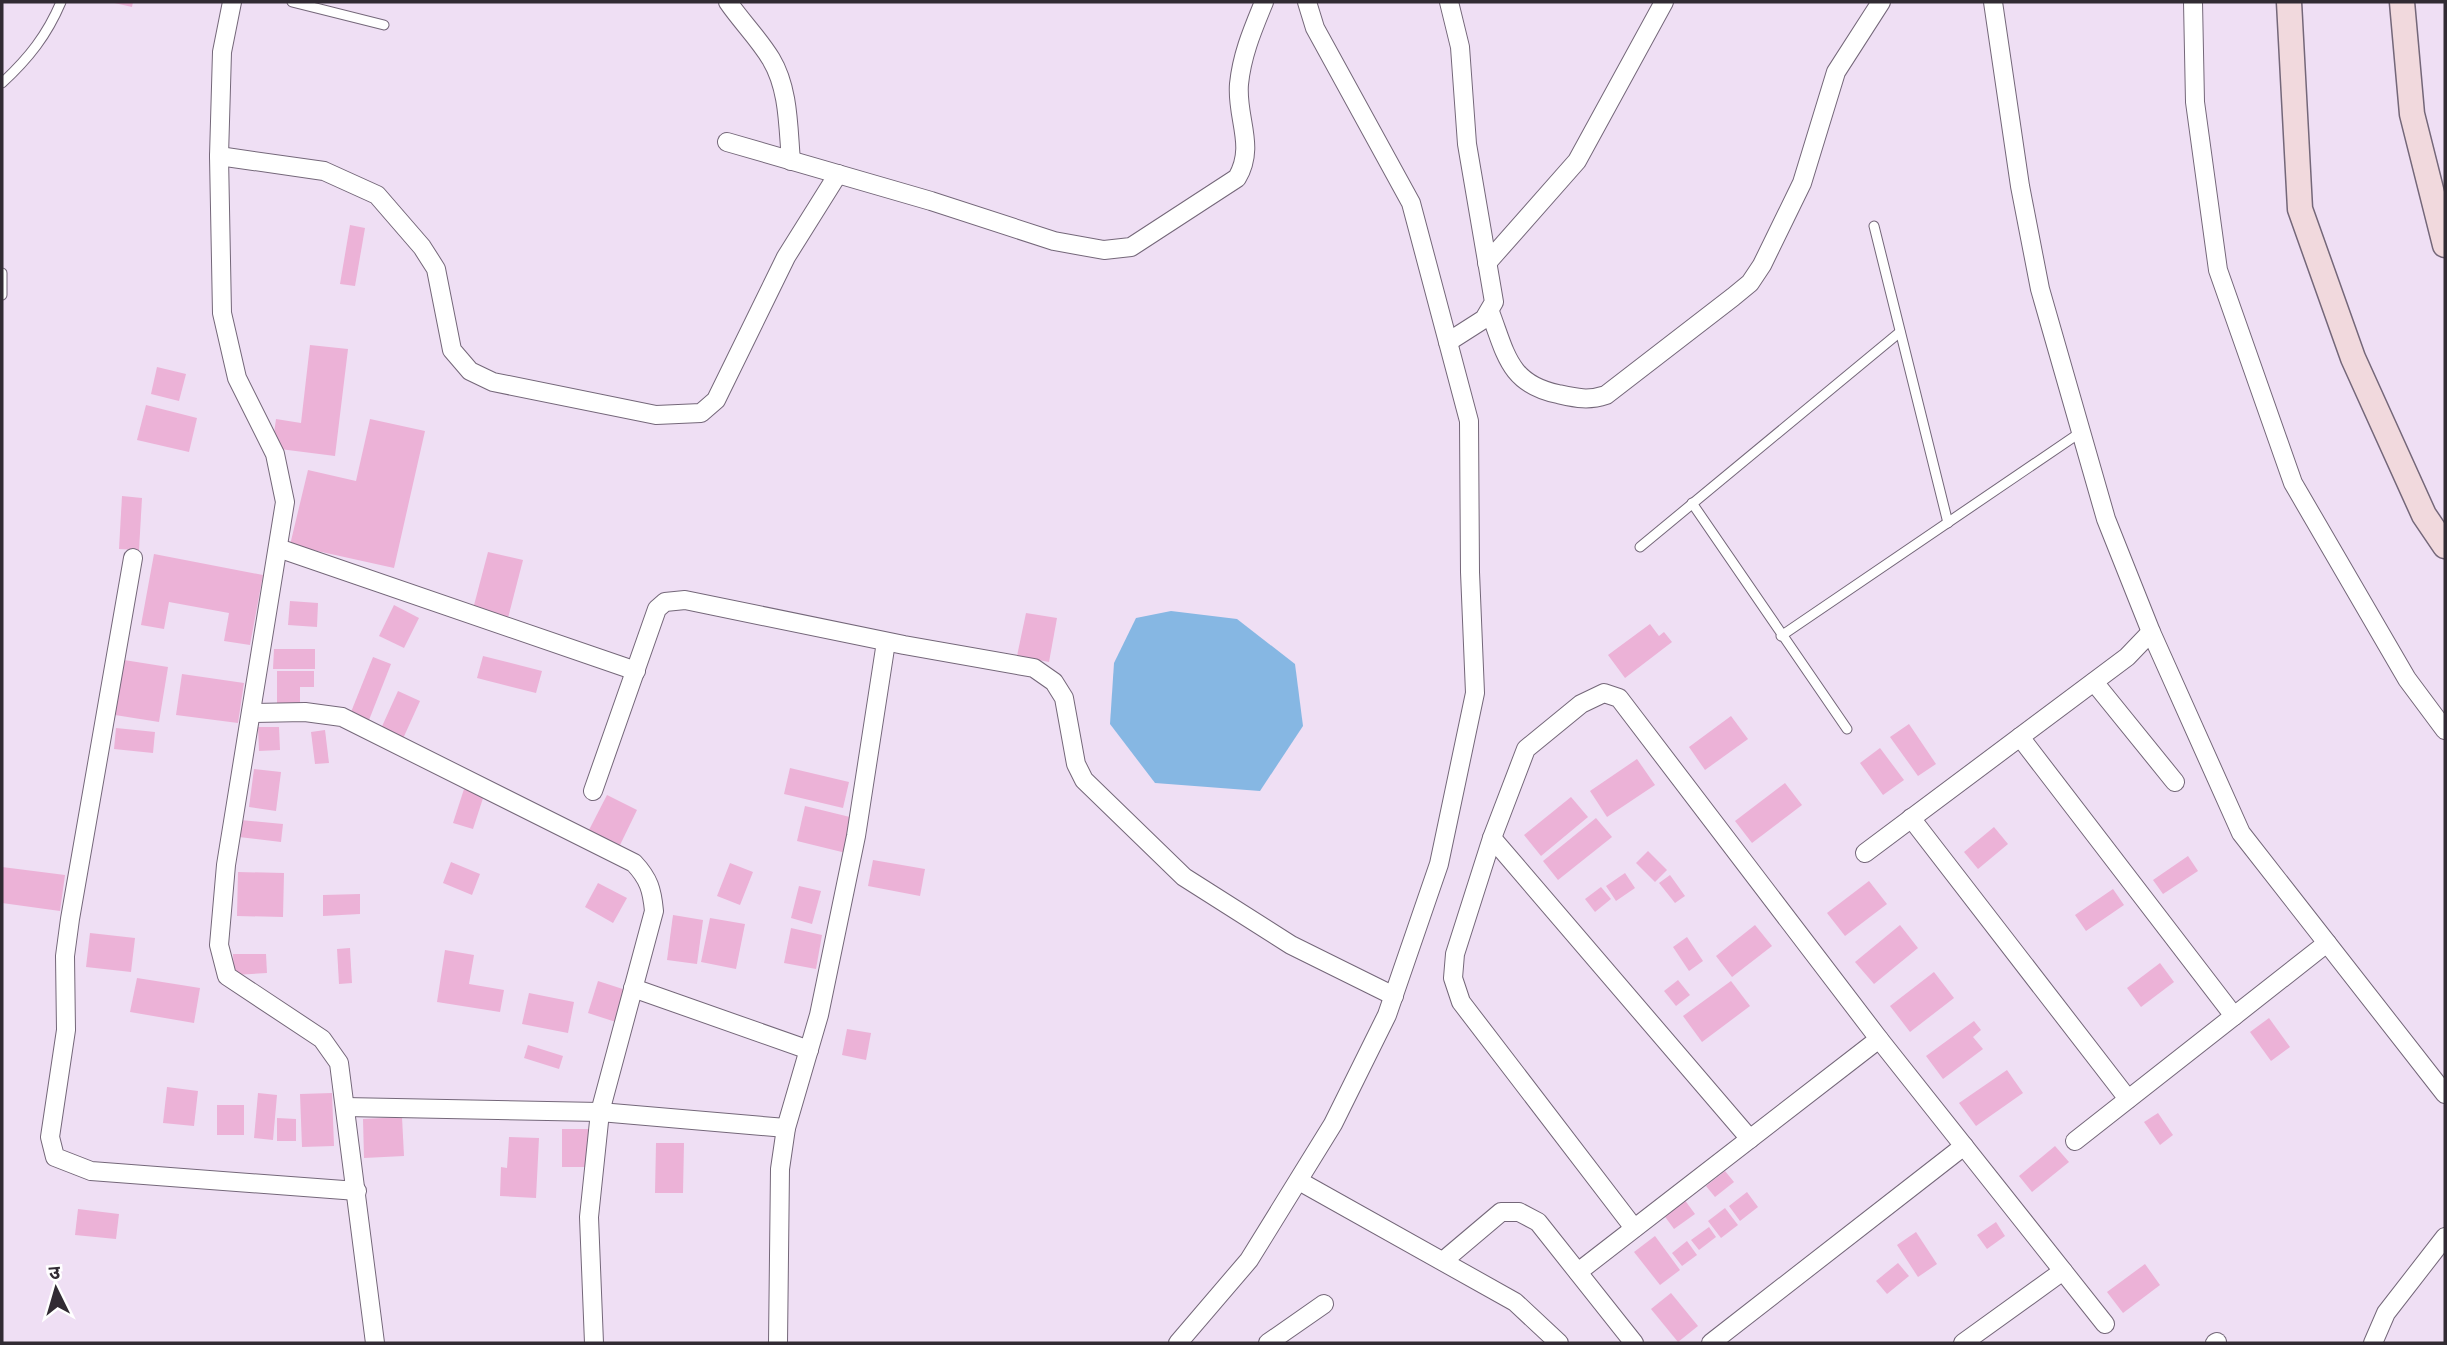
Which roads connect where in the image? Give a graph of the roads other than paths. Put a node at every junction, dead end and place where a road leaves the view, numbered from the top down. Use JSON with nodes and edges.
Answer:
{"nodes":[{"id":1,"x":61,"y":2,"type":"edge"},
{"id":2,"x":232,"y":2,"type":"edge"},
{"id":3,"x":292,"y":2,"type":"edge"},
{"id":4,"x":728,"y":2,"type":"edge"},
{"id":5,"x":1264,"y":2,"type":"edge"},
{"id":6,"x":1307,"y":2,"type":"edge"},
{"id":7,"x":1449,"y":2,"type":"edge"},
{"id":8,"x":1664,"y":2,"type":"edge"},
{"id":9,"x":1881,"y":2,"type":"edge"},
{"id":10,"x":1993,"y":2,"type":"edge"},
{"id":11,"x":2193,"y":2,"type":"edge"},
{"id":12,"x":2289,"y":2,"type":"edge"},
{"id":13,"x":2402,"y":2,"type":"edge"},
{"id":14,"x":384,"y":25,"type":"dead end"},
{"id":15,"x":2,"y":83,"type":"edge"},
{"id":16,"x":727,"y":142,"type":"dead end"},
{"id":17,"x":219,"y":156,"type":"junction"},
{"id":18,"x":791,"y":161,"type":"junction"},
{"id":19,"x":838,"y":174,"type":"junction"},
{"id":20,"x":1874,"y":226,"type":"dead end"},
{"id":21,"x":2445,"y":246,"type":"edge"},
{"id":22,"x":1487,"y":263,"type":"junction"},
{"id":23,"x":2,"y":273,"type":"edge"},
{"id":24,"x":2,"y":295,"type":"edge"},
{"id":25,"x":1490,"y":312,"type":"junction"},
{"id":26,"x":1900,"y":332,"type":"junction"},
{"id":27,"x":1448,"y":342,"type":"junction"},
{"id":28,"x":2081,"y":432,"type":"junction"},
{"id":29,"x":1692,"y":503,"type":"junction"},
{"id":30,"x":1948,"y":523,"type":"junction"},
{"id":31,"x":2445,"y":546,"type":"edge"},
{"id":32,"x":1640,"y":547,"type":"dead end"},
{"id":33,"x":278,"y":548,"type":"junction"},
{"id":34,"x":133,"y":558,"type":"dead end"},
{"id":35,"x":2151,"y":632,"type":"junction"},
{"id":36,"x":1781,"y":636,"type":"junction"},
{"id":37,"x":886,"y":642,"type":"junction"},
{"id":38,"x":636,"y":671,"type":"junction"},
{"id":39,"x":2094,"y":682,"type":"junction"},
{"id":40,"x":251,"y":713,"type":"junction"},
{"id":41,"x":1847,"y":729,"type":"dead end"},
{"id":42,"x":2445,"y":730,"type":"edge"},
{"id":43,"x":2020,"y":737,"type":"junction"},
{"id":44,"x":2175,"y":782,"type":"dead end"},
{"id":45,"x":593,"y":791,"type":"dead end"},
{"id":46,"x":1911,"y":818,"type":"junction"},
{"id":47,"x":1492,"y":838,"type":"junction"},
{"id":48,"x":1865,"y":853,"type":"dead end"},
{"id":49,"x":2327,"y":943,"type":"junction"},
{"id":50,"x":633,"y":988,"type":"junction"},
{"id":51,"x":1394,"y":996,"type":"junction"},
{"id":52,"x":2234,"y":1016,"type":"junction"},
{"id":53,"x":1879,"y":1039,"type":"junction"},
{"id":54,"x":809,"y":1050,"type":"junction"},
{"id":55,"x":2445,"y":1094,"type":"edge"},
{"id":56,"x":2128,"y":1099,"type":"junction"},
{"id":57,"x":345,"y":1107,"type":"junction"},
{"id":58,"x":600,"y":1112,"type":"junction"},
{"id":59,"x":786,"y":1128,"type":"junction"},
{"id":60,"x":1750,"y":1139,"type":"junction"},
{"id":61,"x":2075,"y":1141,"type":"dead end"},
{"id":62,"x":1964,"y":1146,"type":"junction"},
{"id":63,"x":1298,"y":1181,"type":"junction"},
{"id":64,"x":357,"y":1191,"type":"junction"},
{"id":65,"x":1634,"y":1228,"type":"junction"},
{"id":66,"x":2445,"y":1237,"type":"edge"},
{"id":67,"x":1443,"y":1261,"type":"junction"},
{"id":68,"x":2063,"y":1271,"type":"junction"},
{"id":69,"x":1578,"y":1272,"type":"junction"},
{"id":70,"x":1324,"y":1304,"type":"dead end"},
{"id":71,"x":2105,"y":1324,"type":"dead end"},
{"id":72,"x":375,"y":1343,"type":"edge"},
{"id":73,"x":594,"y":1343,"type":"edge"},
{"id":74,"x":778,"y":1343,"type":"edge"},
{"id":75,"x":1178,"y":1343,"type":"edge"},
{"id":76,"x":1268,"y":1343,"type":"edge"},
{"id":77,"x":1559,"y":1343,"type":"edge"},
{"id":78,"x":1634,"y":1343,"type":"edge"},
{"id":79,"x":1711,"y":1343,"type":"edge"},
{"id":80,"x":1963,"y":1343,"type":"edge"},
{"id":81,"x":2373,"y":1343,"type":"edge"}],
"edges":[{"from":1,"to":15,"type":"lane"},
{"from":2,"to":17,"type":"street"},
{"from":3,"to":14,"type":"lane"},
{"from":4,"to":18,"type":"street"},
{"from":5,"to":19,"type":"street"},
{"from":6,"to":27,"type":"street"},
{"from":7,"to":22,"type":"street"},
{"from":8,"to":22,"type":"street"},
{"from":9,"to":25,"type":"street"},
{"from":10,"to":28,"type":"street"},
{"from":11,"to":42,"type":"street"},
{"from":12,"to":31,"type":"main road"},
{"from":13,"to":21,"type":"main road"},
{"from":16,"to":18,"type":"street"},
{"from":17,"to":19,"type":"street"},
{"from":17,"to":33,"type":"street"},
{"from":18,"to":19,"type":"street"},
{"from":20,"to":26,"type":"lane"},
{"from":22,"to":25,"type":"street"},
{"from":23,"to":24,"type":"lane"},
{"from":25,"to":27,"type":"street"},
{"from":26,"to":29,"type":"lane"},
{"from":26,"to":30,"type":"lane"},
{"from":27,"to":51,"type":"street"},
{"from":28,"to":30,"type":"lane"},
{"from":28,"to":35,"type":"street"},
{"from":29,"to":32,"type":"lane"},
{"from":29,"to":36,"type":"lane"},
{"from":30,"to":36,"type":"lane"},
{"from":33,"to":38,"type":"street"},
{"from":33,"to":40,"type":"street"},
{"from":34,"to":64,"type":"street"},
{"from":35,"to":39,"type":"street"},
{"from":35,"to":49,"type":"street"},
{"from":36,"to":41,"type":"lane"},
{"from":37,"to":38,"type":"street"},
{"from":37,"to":51,"type":"street"},
{"from":37,"to":54,"type":"street"},
{"from":38,"to":45,"type":"street"},
{"from":39,"to":43,"type":"street"},
{"from":39,"to":44,"type":"street"},
{"from":40,"to":50,"type":"street"},
{"from":40,"to":57,"type":"street"},
{"from":43,"to":46,"type":"street"},
{"from":43,"to":52,"type":"street"},
{"from":46,"to":48,"type":"street"},
{"from":46,"to":56,"type":"street"},
{"from":47,"to":53,"type":"street"},
{"from":47,"to":60,"type":"street"},
{"from":47,"to":65,"type":"street"},
{"from":49,"to":52,"type":"street"},
{"from":49,"to":55,"type":"street"},
{"from":50,"to":54,"type":"street"},
{"from":50,"to":58,"type":"street"},
{"from":51,"to":63,"type":"street"},
{"from":52,"to":56,"type":"street"},
{"from":53,"to":60,"type":"street"},
{"from":53,"to":62,"type":"street"},
{"from":54,"to":59,"type":"street"},
{"from":56,"to":61,"type":"street"},
{"from":57,"to":58,"type":"street"},
{"from":57,"to":64,"type":"street"},
{"from":58,"to":59,"type":"street"},
{"from":58,"to":73,"type":"street"},
{"from":59,"to":74,"type":"street"},
{"from":60,"to":65,"type":"street"},
{"from":62,"to":68,"type":"street"},
{"from":62,"to":79,"type":"street"},
{"from":63,"to":67,"type":"street"},
{"from":63,"to":75,"type":"street"},
{"from":64,"to":72,"type":"street"},
{"from":65,"to":69,"type":"street"},
{"from":66,"to":81,"type":"street"},
{"from":67,"to":69,"type":"street"},
{"from":67,"to":77,"type":"street"},
{"from":68,"to":71,"type":"street"},
{"from":68,"to":80,"type":"street"},
{"from":69,"to":78,"type":"street"},
{"from":70,"to":76,"type":"street"}]}
